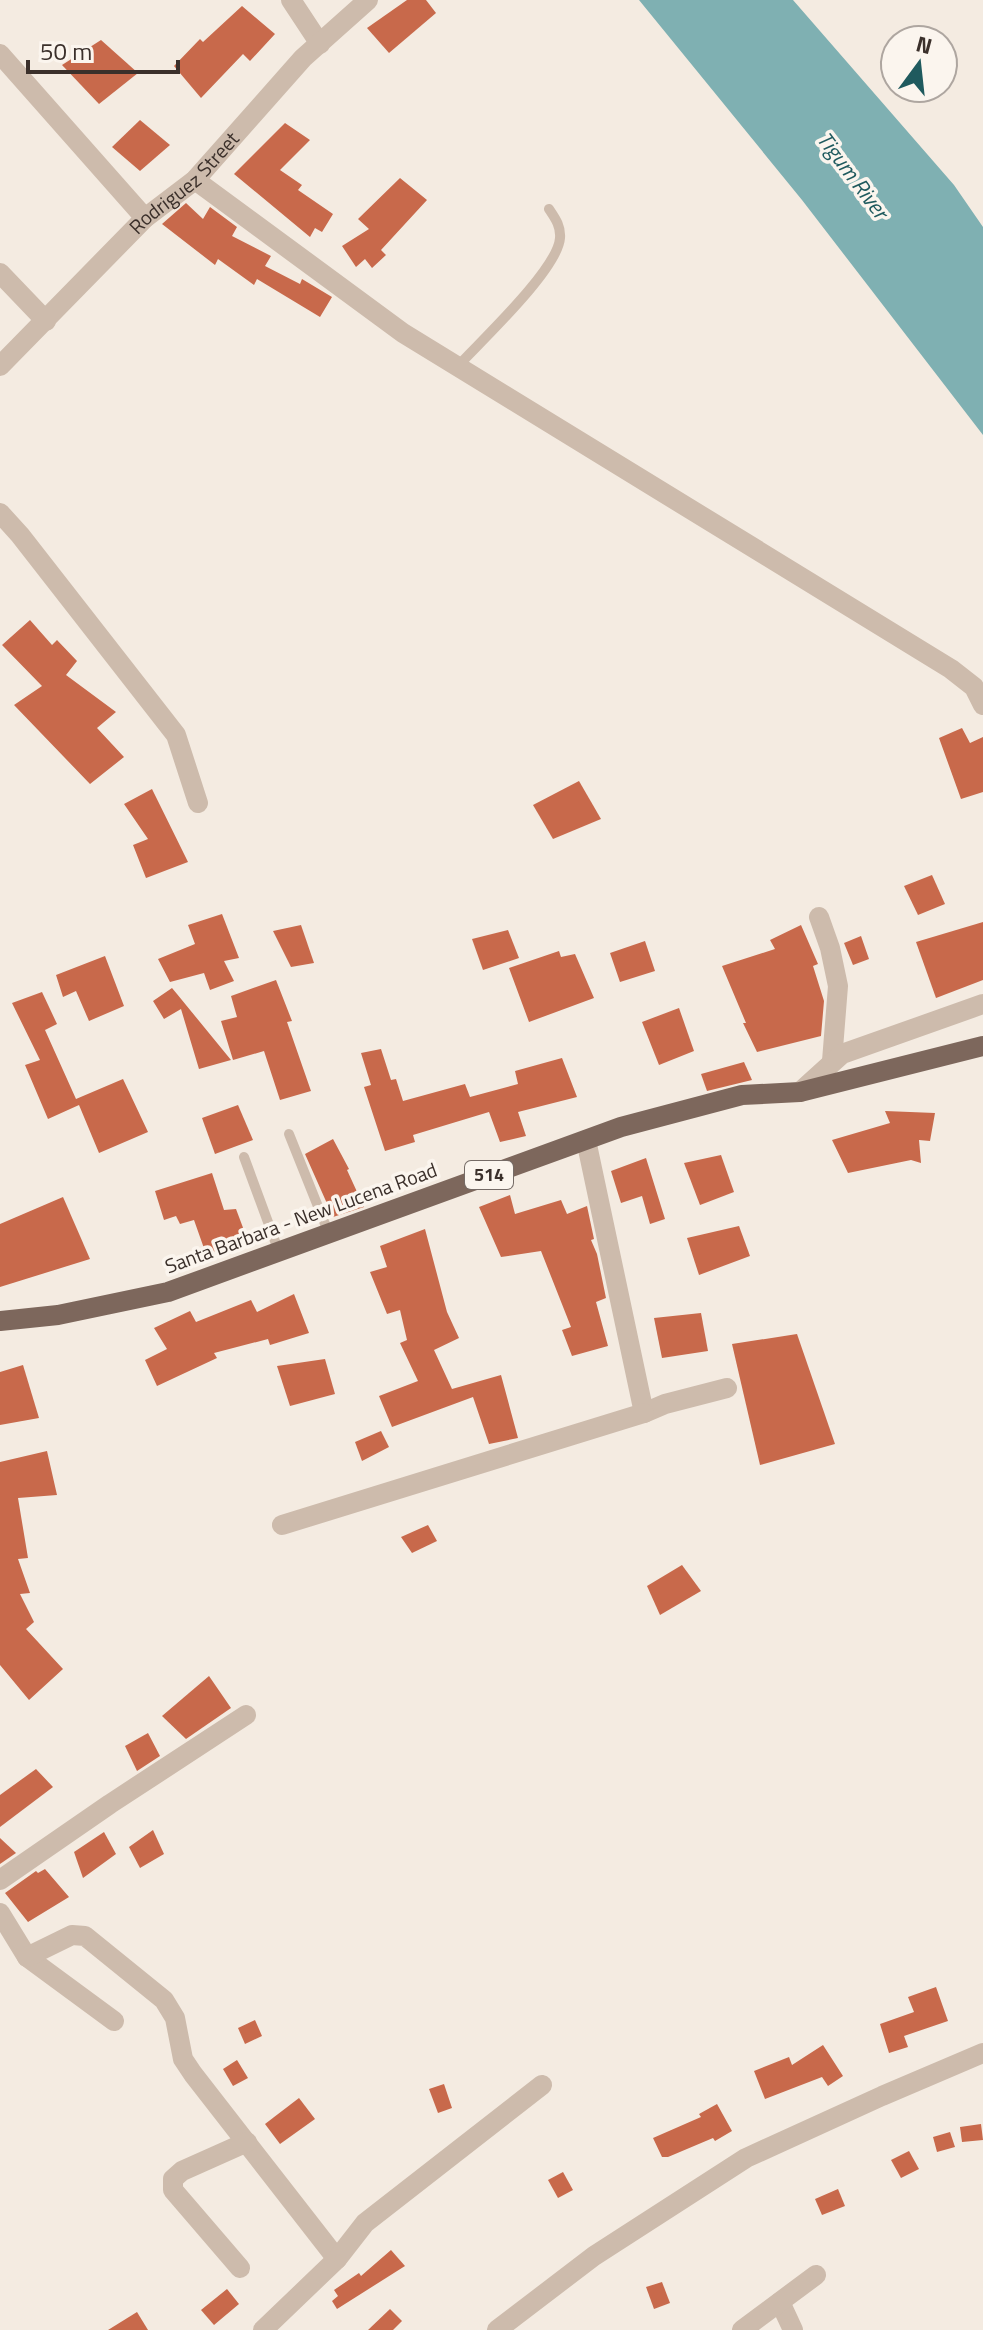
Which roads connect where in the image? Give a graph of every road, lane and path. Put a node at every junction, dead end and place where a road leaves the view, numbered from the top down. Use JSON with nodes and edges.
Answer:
{"nodes":[{"id":1,"x":291,"y":0,"type":"edge"},
{"id":2,"x":368,"y":0,"type":"edge"},
{"id":3,"x":320,"y":44,"type":"junction"},
{"id":4,"x":0,"y":54,"type":"edge"},
{"id":5,"x":195,"y":180,"type":"junction"},
{"id":6,"x":549,"y":209,"type":"dead end"},
{"id":7,"x":145,"y":218,"type":"junction"},
{"id":8,"x":0,"y":273,"type":"edge"},
{"id":9,"x":46,"y":321,"type":"junction"},
{"id":10,"x":0,"y":366,"type":"edge"},
{"id":11,"x":458,"y":366,"type":"junction"},
{"id":12,"x":0,"y":513,"type":"edge"},
{"id":13,"x":983,"y":705,"type":"edge"},
{"id":14,"x":198,"y":803,"type":"dead end"},
{"id":15,"x":819,"y":917,"type":"dead end"},
{"id":16,"x":983,"y":1004,"type":"edge"},
{"id":17,"x":983,"y":1046,"type":"edge"},
{"id":18,"x":832,"y":1061,"type":"junction"},
{"id":19,"x":800,"y":1092,"type":"junction"},
{"id":20,"x":289,"y":1134,"type":"dead end"},
{"id":21,"x":586,"y":1140,"type":"junction"},
{"id":22,"x":244,"y":1157,"type":"dead end"},
{"id":23,"x":329,"y":1234,"type":"junction"},
{"id":24,"x":279,"y":1252,"type":"junction"},
{"id":25,"x":0,"y":1321,"type":"edge"},
{"id":26,"x":727,"y":1388,"type":"dead end"},
{"id":27,"x":644,"y":1413,"type":"junction"},
{"id":28,"x":282,"y":1525,"type":"dead end"},
{"id":29,"x":246,"y":1715,"type":"dead end"},
{"id":30,"x":0,"y":1880,"type":"edge"},
{"id":31,"x":0,"y":1913,"type":"edge"},
{"id":32,"x":27,"y":1957,"type":"junction"},
{"id":33,"x":114,"y":2021,"type":"dead end"},
{"id":34,"x":983,"y":2053,"type":"edge"},
{"id":35,"x":542,"y":2085,"type":"dead end"},
{"id":36,"x":247,"y":2142,"type":"junction"},
{"id":37,"x":337,"y":2259,"type":"junction"},
{"id":38,"x":240,"y":2268,"type":"dead end"},
{"id":39,"x":816,"y":2275,"type":"dead end"},
{"id":40,"x":780,"y":2302,"type":"junction"},
{"id":41,"x":263,"y":2330,"type":"edge"},
{"id":42,"x":497,"y":2330,"type":"edge"},
{"id":43,"x":742,"y":2330,"type":"edge"},
{"id":44,"x":793,"y":2330,"type":"edge"}],
"edges":[{"from":1,"to":3,"type":"street"},
{"from":2,"to":3,"type":"street","name":"Rodriguez Street"},
{"from":3,"to":5,"type":"street","name":"Rodriguez Street"},
{"from":4,"to":7,"type":"street"},
{"from":5,"to":7,"type":"street","name":"Rodriguez Street"},
{"from":5,"to":11,"type":"street"},
{"from":6,"to":11,"type":"lane"},
{"from":7,"to":9,"type":"street","name":"Rodriguez Street"},
{"from":8,"to":9,"type":"street"},
{"from":9,"to":10,"type":"street","name":"Rodriguez Street"},
{"from":11,"to":13,"type":"street"},
{"from":12,"to":14,"type":"street"},
{"from":15,"to":18,"type":"street"},
{"from":16,"to":18,"type":"street"},
{"from":17,"to":19,"type":"main road","name":"Santa Barbara - New Lucena Road","number":"514"},
{"from":18,"to":19,"type":"street"},
{"from":19,"to":21,"type":"main road","name":"Santa Barbara - New Lucena Road","number":"514"},
{"from":20,"to":23,"type":"lane"},
{"from":21,"to":23,"type":"main road","name":"Santa Barbara - New Lucena Road","number":"514"},
{"from":21,"to":27,"type":"street"},
{"from":22,"to":24,"type":"lane"},
{"from":23,"to":24,"type":"main road","name":"Santa Barbara - New Lucena Road","number":"514"},
{"from":24,"to":25,"type":"main road","name":"Santa Barbara - New Lucena Road","number":"514"},
{"from":26,"to":27,"type":"street"},
{"from":27,"to":28,"type":"street"},
{"from":29,"to":30,"type":"street"},
{"from":31,"to":32,"type":"street"},
{"from":32,"to":33,"type":"street"},
{"from":32,"to":36,"type":"street"},
{"from":34,"to":42,"type":"street"},
{"from":35,"to":37,"type":"street"},
{"from":36,"to":37,"type":"street"},
{"from":36,"to":38,"type":"street"},
{"from":37,"to":41,"type":"street"},
{"from":39,"to":40,"type":"street"},
{"from":40,"to":43,"type":"street"},
{"from":40,"to":44,"type":"street"}]}
